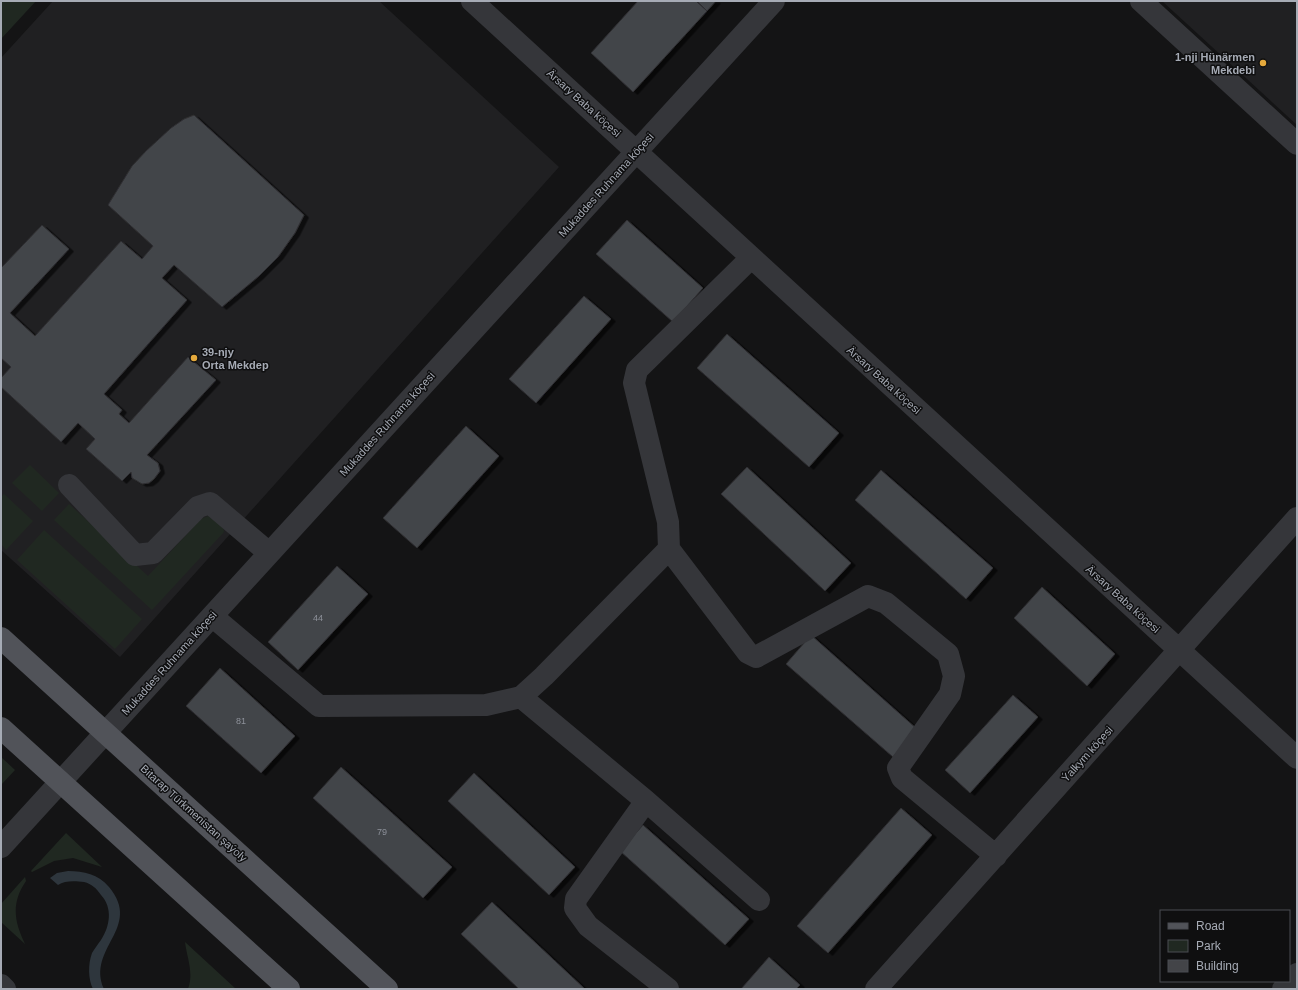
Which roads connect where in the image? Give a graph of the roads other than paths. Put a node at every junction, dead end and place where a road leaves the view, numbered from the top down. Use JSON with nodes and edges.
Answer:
{"nodes":[{"id":1,"x":472,"y":1,"type":"edge"},
{"id":2,"x":774,"y":1,"type":"edge"},
{"id":3,"x":1141,"y":1,"type":"edge"},
{"id":4,"x":1297,"y":144,"type":"edge"},
{"id":5,"x":636,"y":152,"type":"junction"},
{"id":6,"x":751,"y":258,"type":"junction"},
{"id":7,"x":69,"y":485,"type":"dead end"},
{"id":8,"x":1297,"y":518,"type":"edge"},
{"id":9,"x":669,"y":549,"type":"junction"},
{"id":10,"x":269,"y":553,"type":"junction"},
{"id":11,"x":212,"y":616,"type":"junction"},
{"id":12,"x":1,"y":638,"type":"edge"},
{"id":13,"x":1179,"y":650,"type":"junction"},
{"id":14,"x":521,"y":697,"type":"junction"},
{"id":15,"x":1,"y":728,"type":"edge"},
{"id":16,"x":105,"y":732,"type":"junction"},
{"id":17,"x":1297,"y":758,"type":"edge"},
{"id":18,"x":60,"y":781,"type":"junction"},
{"id":19,"x":646,"y":801,"type":"junction"},
{"id":20,"x":1,"y":847,"type":"edge"},
{"id":21,"x":996,"y":856,"type":"junction"},
{"id":22,"x":759,"y":900,"type":"dead end"},
{"id":23,"x":1297,"y":974,"type":"edge"},
{"id":24,"x":1290,"y":982,"type":"edge"},
{"id":25,"x":1,"y":985,"type":"edge"},
{"id":26,"x":5,"y":989,"type":"edge"},
{"id":27,"x":289,"y":989,"type":"edge"},
{"id":28,"x":387,"y":989,"type":"edge"},
{"id":29,"x":668,"y":989,"type":"edge"},
{"id":30,"x":876,"y":989,"type":"edge"}],
"edges":[{"from":1,"to":5,"type":"street","name":"Ärsary Baba köçesi"},
{"from":2,"to":5,"type":"street","name":"Mukaddes Ruhnama köçesi"},
{"from":3,"to":4,"type":"street"},
{"from":5,"to":6,"type":"street","name":"Ärsary Baba köçesi"},
{"from":5,"to":10,"type":"street","name":"Mukaddes Ruhnama köçesi"},
{"from":6,"to":9,"type":"street"},
{"from":6,"to":13,"type":"street","name":"Ärsary Baba köçesi"},
{"from":7,"to":10,"type":"street"},
{"from":8,"to":13,"type":"street","name":"Ýalkym köçesi"},
{"from":9,"to":14,"type":"street"},
{"from":9,"to":21,"type":"street"},
{"from":10,"to":11,"type":"street","name":"Mukaddes Ruhnama köçesi"},
{"from":11,"to":14,"type":"street"},
{"from":11,"to":16,"type":"street","name":"Mukaddes Ruhnama köçesi"},
{"from":12,"to":16,"type":"main road","name":"Bitarap Türkmenistan şaýoly"},
{"from":13,"to":17,"type":"street","name":"Ärsary Baba köçesi"},
{"from":13,"to":21,"type":"street","name":"Ýalkym köçesi"},
{"from":14,"to":19,"type":"street"},
{"from":15,"to":18,"type":"main road"},
{"from":16,"to":18,"type":"street","name":"Mukaddes Ruhnama köçesi"},
{"from":16,"to":28,"type":"main road","name":"Bitarap Türkmenistan şaýoly"},
{"from":18,"to":20,"type":"street","name":"Mukaddes Ruhnama köçesi"},
{"from":18,"to":27,"type":"main road"},
{"from":19,"to":22,"type":"street"},
{"from":19,"to":29,"type":"street"},
{"from":21,"to":30,"type":"street","name":"Ýalkym köçesi"},
{"from":23,"to":24,"type":"street"},
{"from":25,"to":26,"type":"street"}]}
